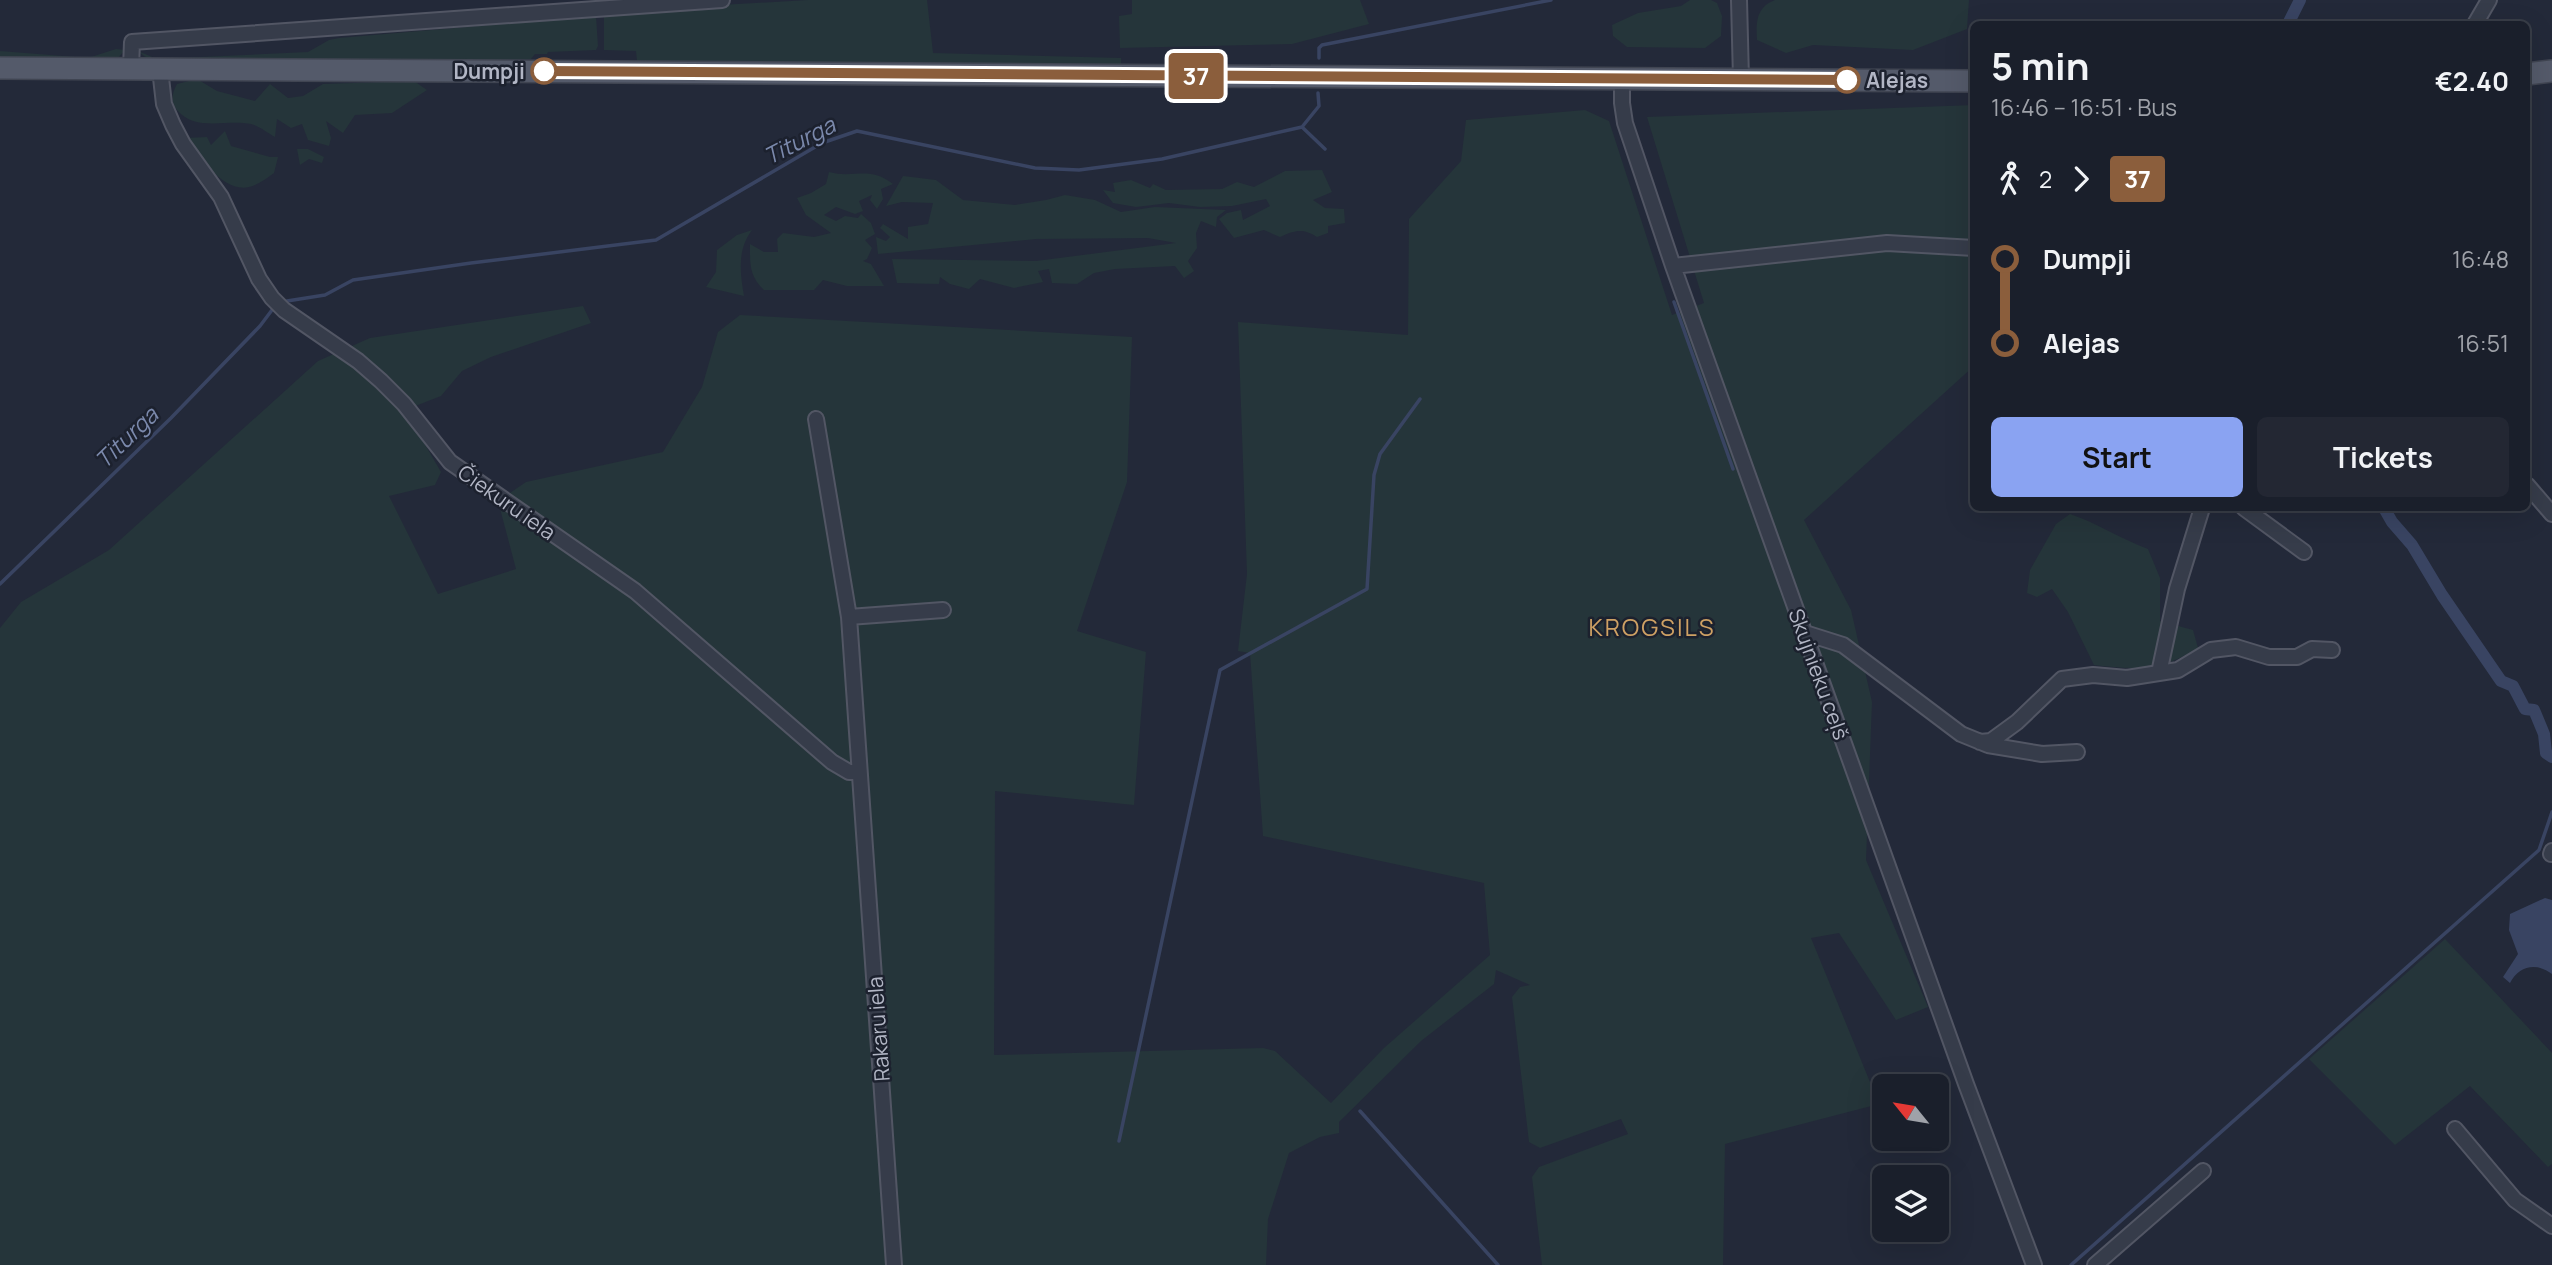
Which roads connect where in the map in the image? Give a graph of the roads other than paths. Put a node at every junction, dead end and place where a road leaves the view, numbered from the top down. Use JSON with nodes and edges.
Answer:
{"nodes":[{"id":1,"x":722,"y":0,"type":"edge"},
{"id":2,"x":1739,"y":0,"type":"edge"},
{"id":3,"x":2489,"y":0,"type":"edge"},
{"id":4,"x":2478,"y":21,"type":"edge"},
{"id":5,"x":0,"y":68,"type":"edge"},
{"id":6,"x":131,"y":68,"type":"junction"},
{"id":7,"x":160,"y":69,"type":"junction"},
{"id":8,"x":2552,"y":71,"type":"edge"},
{"id":9,"x":2530,"y":74,"type":"edge"},
{"id":10,"x":1622,"y":79,"type":"junction"},
{"id":11,"x":1741,"y":79,"type":"junction"},
{"id":12,"x":1970,"y":81,"type":"edge"},
{"id":13,"x":1970,"y":248,"type":"edge"},
{"id":14,"x":1673,"y":266,"type":"junction"},
{"id":15,"x":816,"y":419,"type":"dead end"},
{"id":16,"x":2530,"y":488,"type":"edge"},
{"id":17,"x":2201,"y":511,"type":"edge"},
{"id":18,"x":2248,"y":511,"type":"edge"},
{"id":19,"x":2552,"y":514,"type":"edge"},
{"id":20,"x":2304,"y":552,"type":"dead end"},
{"id":21,"x":943,"y":610,"type":"dead end"},
{"id":22,"x":849,"y":617,"type":"junction"},
{"id":23,"x":1805,"y":633,"type":"junction"},
{"id":24,"x":2332,"y":650,"type":"dead end"},
{"id":25,"x":2159,"y":673,"type":"junction"},
{"id":26,"x":1980,"y":742,"type":"junction"},
{"id":27,"x":2077,"y":752,"type":"dead end"},
{"id":28,"x":858,"y":772,"type":"junction"},
{"id":29,"x":2455,"y":1129,"type":"dead end"},
{"id":30,"x":2203,"y":1171,"type":"dead end"},
{"id":31,"x":2552,"y":1226,"type":"edge"},
{"id":32,"x":894,"y":1265,"type":"edge"},
{"id":33,"x":2034,"y":1265,"type":"edge"},
{"id":34,"x":2095,"y":1265,"type":"edge"}],
"edges":[{"from":1,"to":6,"type":"street"},
{"from":2,"to":11,"type":"street"},
{"from":3,"to":4,"type":"street"},
{"from":5,"to":6,"type":"main road"},
{"from":6,"to":7,"type":"main road"},
{"from":7,"to":10,"type":"main road"},
{"from":7,"to":28,"type":"street","name":"Čiekuru iela"},
{"from":8,"to":9,"type":"main road"},
{"from":10,"to":11,"type":"main road"},
{"from":10,"to":14,"type":"street","name":"Skujnieku ceļš"},
{"from":11,"to":12,"type":"main road"},
{"from":13,"to":14,"type":"street"},
{"from":14,"to":23,"type":"street","name":"Skujnieku ceļš"},
{"from":15,"to":22,"type":"street","name":"Rakaru iela"},
{"from":16,"to":19,"type":"street"},
{"from":17,"to":25,"type":"street"},
{"from":18,"to":20,"type":"street"},
{"from":21,"to":22,"type":"street"},
{"from":22,"to":28,"type":"street","name":"Rakaru iela"},
{"from":23,"to":26,"type":"street"},
{"from":23,"to":33,"type":"street","name":"Skujnieku ceļš"},
{"from":24,"to":25,"type":"street"},
{"from":25,"to":26,"type":"street"},
{"from":26,"to":27,"type":"street"},
{"from":28,"to":32,"type":"street","name":"Rakaru iela"},
{"from":29,"to":31,"type":"street"},
{"from":30,"to":34,"type":"street"}]}
